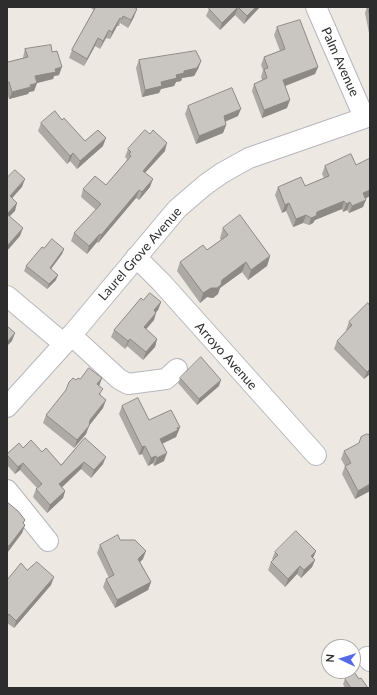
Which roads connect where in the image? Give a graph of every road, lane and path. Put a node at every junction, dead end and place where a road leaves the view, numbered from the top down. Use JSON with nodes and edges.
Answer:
{"nodes":[{"id":1,"x":316,"y":7,"type":"edge"},
{"id":2,"x":367,"y":116,"type":"edge"},
{"id":3,"x":136,"y":257,"type":"junction"},
{"id":4,"x":7,"y":296,"type":"edge"},
{"id":5,"x":67,"y":339,"type":"junction"},
{"id":6,"x":177,"y":369,"type":"dead end"},
{"id":7,"x":7,"y":407,"type":"edge"},
{"id":8,"x":316,"y":455,"type":"dead end"},
{"id":9,"x":7,"y":490,"type":"edge"},
{"id":10,"x":48,"y":541,"type":"dead end"}],
"edges":[{"from":1,"to":2,"type":"street","name":"Palm Avenue"},
{"from":2,"to":3,"type":"street","name":"Laurel Grove Avenue"},
{"from":3,"to":5,"type":"street","name":"Laurel Grove Avenue"},
{"from":3,"to":8,"type":"street","name":"Arroyo Avenue"},
{"from":4,"to":5,"type":"street"},
{"from":5,"to":6,"type":"street"},
{"from":5,"to":7,"type":"street","name":"Laurel Grove Avenue"},
{"from":9,"to":10,"type":"street"}]}
